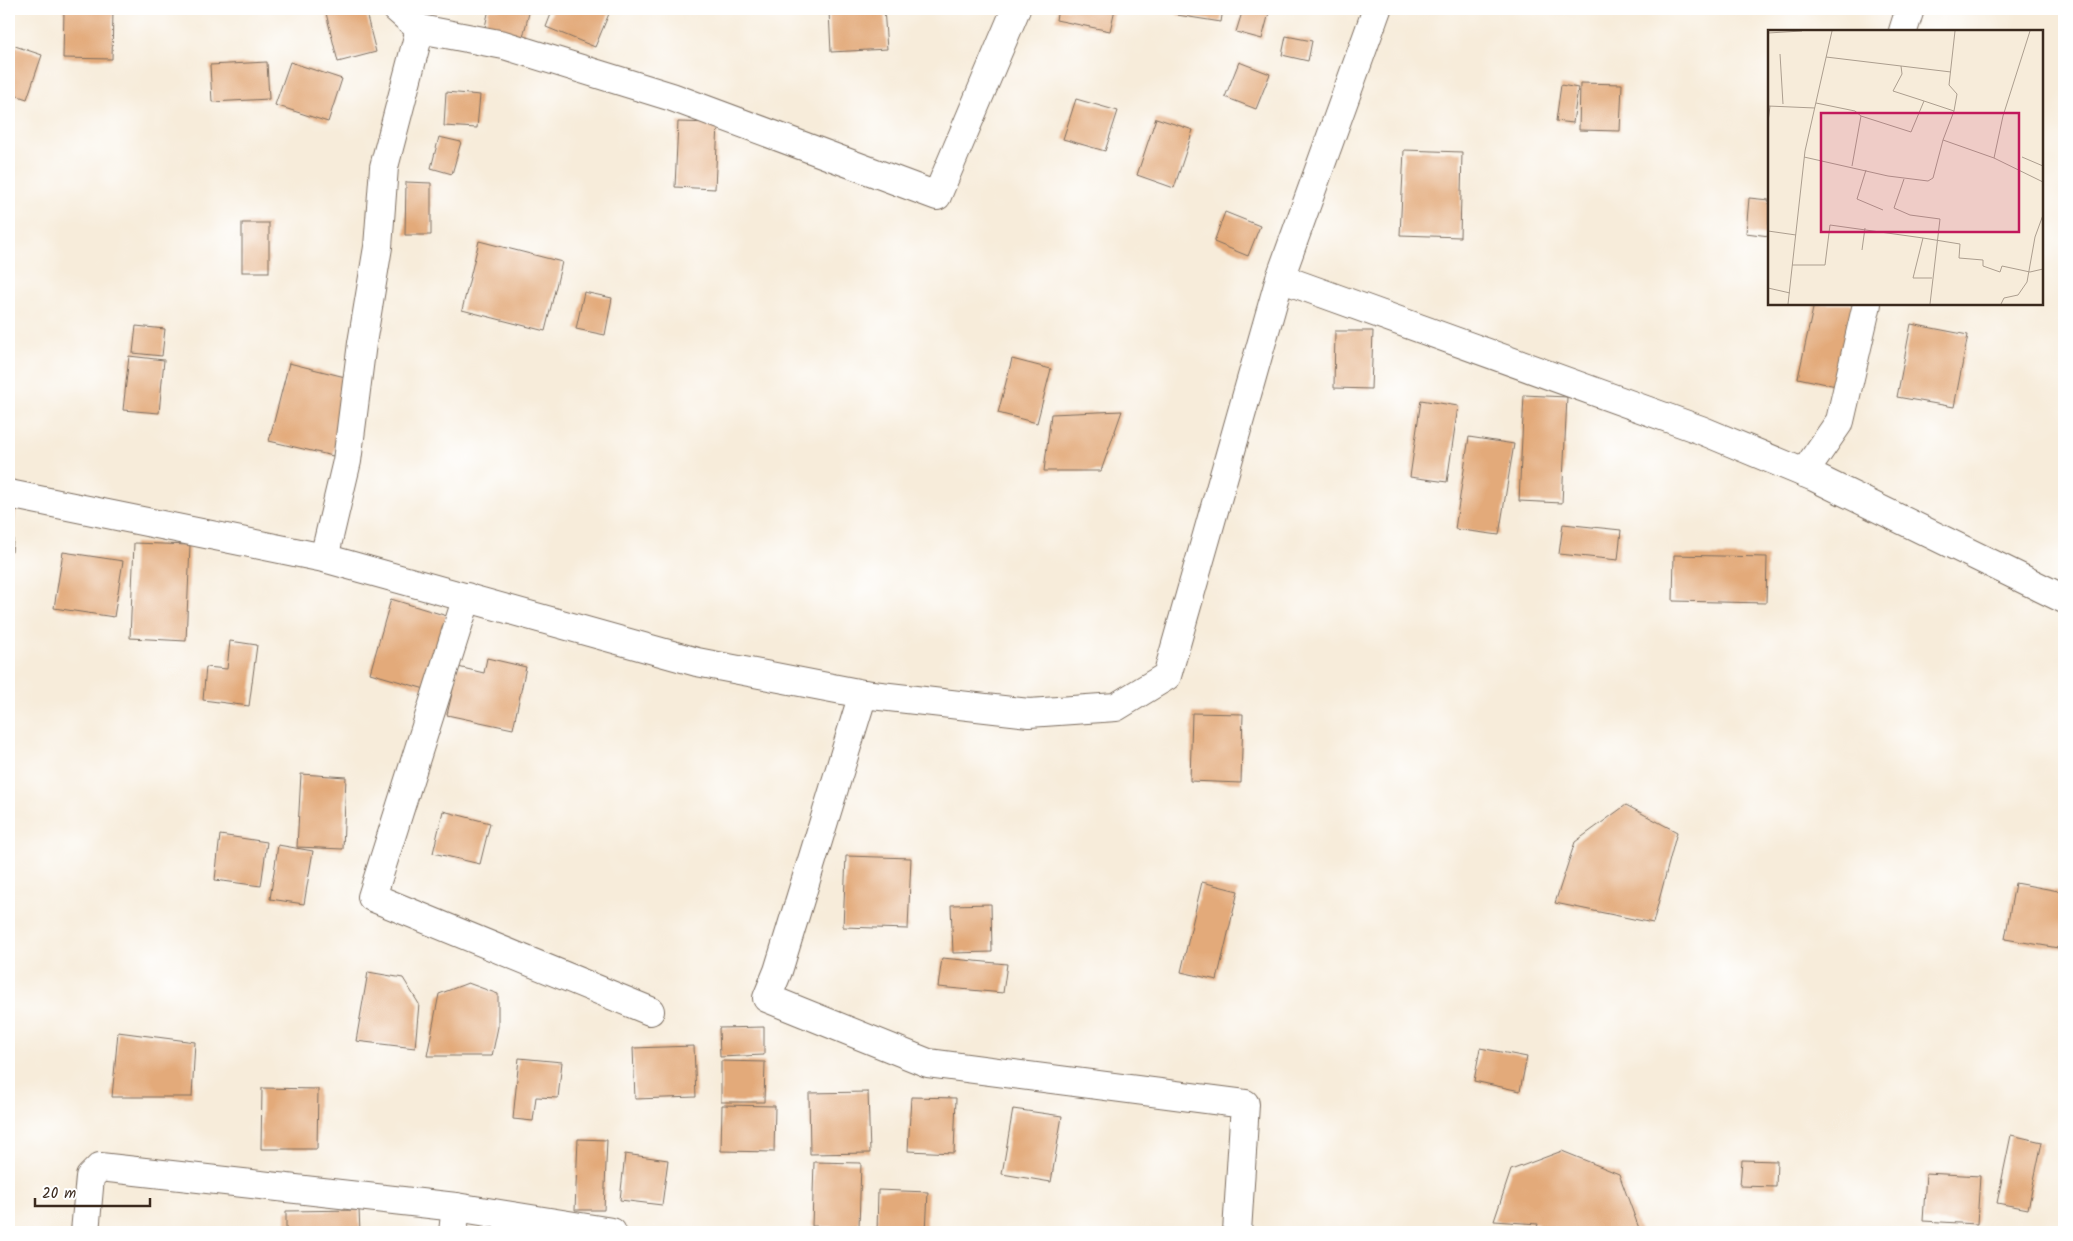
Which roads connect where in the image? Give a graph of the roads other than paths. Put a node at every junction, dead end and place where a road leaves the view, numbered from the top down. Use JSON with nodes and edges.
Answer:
{"nodes":[{"id":1,"x":397,"y":9,"type":"edge"},
{"id":2,"x":1016,"y":9,"type":"edge"},
{"id":3,"x":1377,"y":9,"type":"edge"},
{"id":4,"x":1910,"y":9,"type":"edge"},
{"id":5,"x":420,"y":29,"type":"junction"},
{"id":6,"x":1903,"y":30,"type":"edge"},
{"id":7,"x":1280,"y":278,"type":"junction"},
{"id":8,"x":1867,"y":305,"type":"edge"},
{"id":9,"x":1804,"y":473,"type":"junction"},
{"id":10,"x":9,"y":494,"type":"edge"},
{"id":11,"x":324,"y":558,"type":"junction"},
{"id":12,"x":467,"y":597,"type":"junction"},
{"id":13,"x":2064,"y":598,"type":"edge"},
{"id":14,"x":863,"y":694,"type":"junction"},
{"id":15,"x":650,"y":1011,"type":"dead end"},
{"id":16,"x":454,"y":1220,"type":"edge"},
{"id":17,"x":85,"y":1232,"type":"edge"},
{"id":18,"x":612,"y":1232,"type":"edge"},
{"id":19,"x":1237,"y":1232,"type":"edge"}],
"edges":[{"from":1,"to":5,"type":"street"},
{"from":2,"to":5,"type":"street"},
{"from":3,"to":7,"type":"street"},
{"from":4,"to":6,"type":"street"},
{"from":5,"to":11,"type":"street"},
{"from":7,"to":9,"type":"street"},
{"from":7,"to":14,"type":"street"},
{"from":8,"to":9,"type":"street"},
{"from":9,"to":13,"type":"street"},
{"from":10,"to":11,"type":"street"},
{"from":11,"to":12,"type":"street"},
{"from":12,"to":14,"type":"street"},
{"from":12,"to":15,"type":"street"},
{"from":14,"to":19,"type":"street"},
{"from":16,"to":17,"type":"street"},
{"from":16,"to":18,"type":"street"}]}
